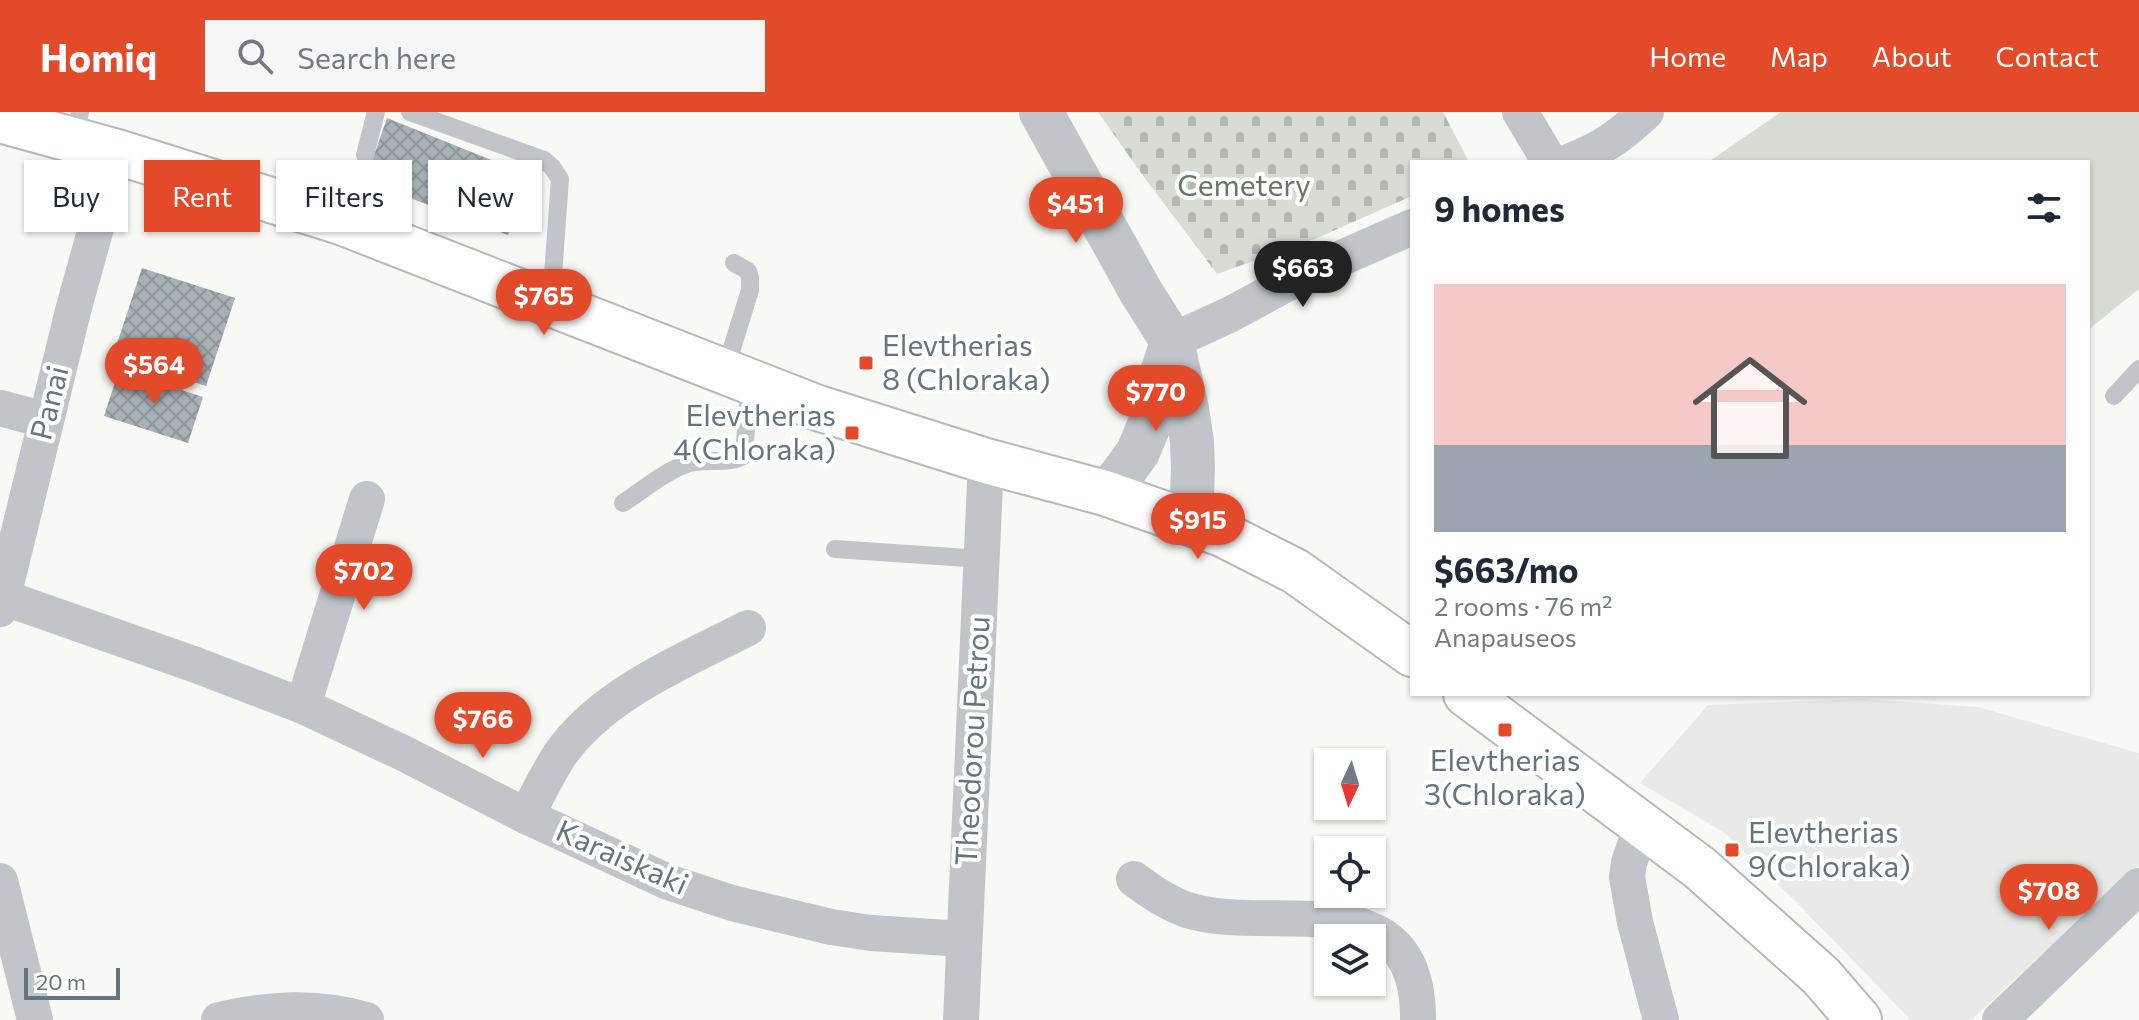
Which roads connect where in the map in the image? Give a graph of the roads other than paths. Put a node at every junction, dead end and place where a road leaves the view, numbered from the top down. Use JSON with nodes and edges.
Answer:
{"nodes":[{"id":1,"x":376,"y":112,"type":"edge"},
{"id":2,"x":410,"y":112,"type":"edge"},
{"id":3,"x":1041,"y":112,"type":"edge"},
{"id":4,"x":1520,"y":112,"type":"edge"},
{"id":5,"x":1646,"y":112,"type":"edge"},
{"id":6,"x":0,"y":120,"type":"edge"},
{"id":7,"x":77,"y":126,"type":"edge"},
{"id":8,"x":117,"y":152,"type":"junction"},
{"id":9,"x":365,"y":155,"type":"dead end"},
{"id":10,"x":1549,"y":160,"type":"edge"},
{"id":11,"x":1573,"y":160,"type":"edge"},
{"id":12,"x":1410,"y":228,"type":"edge"},
{"id":13,"x":734,"y":263,"type":"dead end"},
{"id":14,"x":551,"y":303,"type":"junction"},
{"id":15,"x":1172,"y":341,"type":"junction"},
{"id":16,"x":2139,"y":369,"type":"edge"},
{"id":17,"x":738,"y":376,"type":"junction"},
{"id":18,"x":2114,"y":396,"type":"dead end"},
{"id":19,"x":0,"y":408,"type":"edge"},
{"id":20,"x":45,"y":420,"type":"junction"},
{"id":21,"x":986,"y":461,"type":"junction"},
{"id":22,"x":1105,"y":493,"type":"junction"},
{"id":23,"x":367,"y":499,"type":"dead end"},
{"id":24,"x":623,"y":503,"type":"dead end"},
{"id":25,"x":1191,"y":523,"type":"junction"},
{"id":26,"x":835,"y":549,"type":"dead end"},
{"id":27,"x":982,"y":559,"type":"junction"},
{"id":28,"x":1,"y":603,"type":"edge"},
{"id":29,"x":748,"y":628,"type":"dead end"},
{"id":30,"x":1410,"y":653,"type":"edge"},
{"id":31,"x":1469,"y":696,"type":"edge"},
{"id":32,"x":303,"y":706,"type":"junction"},
{"id":33,"x":526,"y":816,"type":"junction"},
{"id":34,"x":1642,"y":824,"type":"junction"},
{"id":35,"x":1134,"y":879,"type":"dead end"},
{"id":36,"x":0,"y":881,"type":"edge"},
{"id":37,"x":2139,"y":886,"type":"edge"},
{"id":38,"x":963,"y":939,"type":"junction"},
{"id":39,"x":356,"y":1018,"type":"edge"},
{"id":40,"x":35,"y":1020,"type":"edge"},
{"id":41,"x":219,"y":1020,"type":"edge"},
{"id":42,"x":961,"y":1020,"type":"edge"},
{"id":43,"x":1418,"y":1020,"type":"edge"},
{"id":44,"x":1661,"y":1020,"type":"edge"},
{"id":45,"x":1859,"y":1020,"type":"edge"},
{"id":46,"x":2000,"y":1020,"type":"edge"}],
"edges":[{"from":1,"to":9,"type":"lane"},
{"from":2,"to":14,"type":"lane"},
{"from":3,"to":15,"type":"street"},
{"from":4,"to":10,"type":"street"},
{"from":5,"to":11,"type":"street"},
{"from":6,"to":7,"type":"main road"},
{"from":7,"to":8,"type":"main road"},
{"from":8,"to":14,"type":"main road"},
{"from":8,"to":20,"type":"street","name":"Panai"},
{"from":12,"to":15,"type":"street"},
{"from":13,"to":17,"type":"lane"},
{"from":14,"to":17,"type":"main road"},
{"from":15,"to":22,"type":"street"},
{"from":15,"to":25,"type":"street"},
{"from":16,"to":18,"type":"lane"},
{"from":17,"to":21,"type":"main road"},
{"from":17,"to":24,"type":"lane"},
{"from":19,"to":20,"type":"street"},
{"from":20,"to":28,"type":"street","name":"Panai"},
{"from":21,"to":22,"type":"main road"},
{"from":21,"to":27,"type":"street","name":"Theodorou Petrou"},
{"from":22,"to":25,"type":"main road"},
{"from":23,"to":32,"type":"street"},
{"from":25,"to":30,"type":"main road"},
{"from":26,"to":27,"type":"lane"},
{"from":27,"to":38,"type":"street","name":"Theodorou Petrou"},
{"from":28,"to":32,"type":"street","name":"Karaiskaki"},
{"from":29,"to":33,"type":"street"},
{"from":31,"to":34,"type":"main road"},
{"from":32,"to":33,"type":"street","name":"Karaiskaki"},
{"from":33,"to":38,"type":"street","name":"Karaiskaki"},
{"from":34,"to":44,"type":"street"},
{"from":34,"to":45,"type":"main road"},
{"from":35,"to":43,"type":"street"},
{"from":36,"to":40,"type":"street"},
{"from":37,"to":46,"type":"street"},
{"from":38,"to":42,"type":"street","name":"Theodorou Petrou"},
{"from":39,"to":41,"type":"street"}]}
